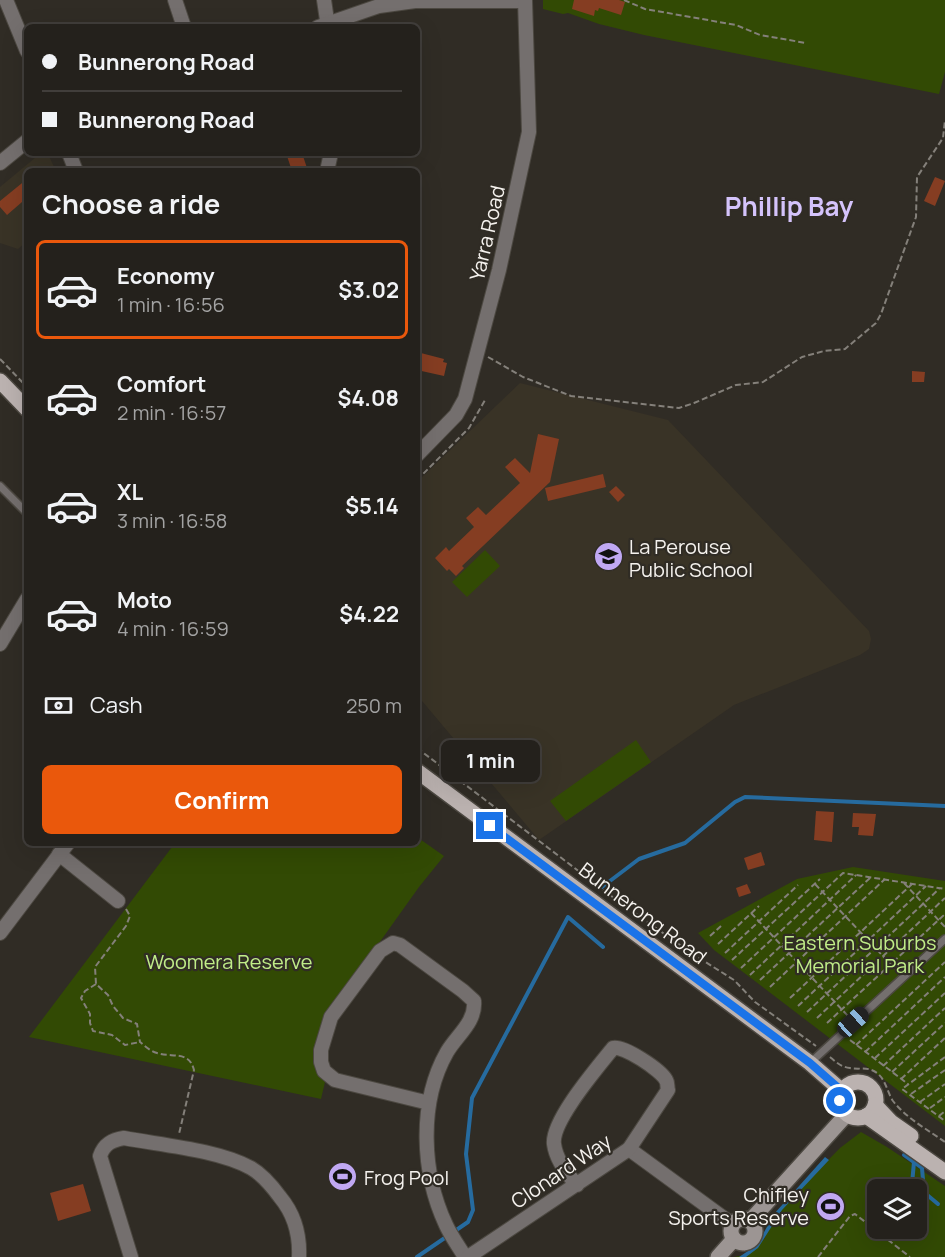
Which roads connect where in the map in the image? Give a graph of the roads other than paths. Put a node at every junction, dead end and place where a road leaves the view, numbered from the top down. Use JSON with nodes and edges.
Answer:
{"nodes":[{"id":1,"x":6,"y":0,"type":"edge"},
{"id":2,"x":175,"y":0,"type":"edge"},
{"id":3,"x":324,"y":0,"type":"edge"},
{"id":4,"x":525,"y":0,"type":"edge"},
{"id":5,"x":183,"y":24,"type":"edge"},
{"id":6,"x":324,"y":24,"type":"edge"},
{"id":7,"x":330,"y":24,"type":"edge"},
{"id":8,"x":24,"y":44,"type":"edge"},
{"id":9,"x":24,"y":143,"type":"edge"},
{"id":10,"x":0,"y":163,"type":"edge"},
{"id":11,"x":0,"y":381,"type":"edge"},
{"id":12,"x":24,"y":406,"type":"edge"},
{"id":13,"x":420,"y":451,"type":"edge"},
{"id":14,"x":0,"y":486,"type":"edge"},
{"id":15,"x":24,"y":510,"type":"edge"},
{"id":16,"x":24,"y":604,"type":"edge"},
{"id":17,"x":0,"y":644,"type":"edge"},
{"id":18,"x":420,"y":773,"type":"edge"},
{"id":19,"x":64,"y":849,"type":"edge"},
{"id":20,"x":118,"y":901,"type":"road end"},
{"id":21,"x":0,"y":933,"type":"edge"},
{"id":22,"x":945,"y":939,"type":"edge"},
{"id":23,"x":810,"y":1063,"type":"junction"},
{"id":24,"x":842,"y":1091,"type":"junction"},
{"id":25,"x":429,"y":1103,"type":"junction"},
{"id":26,"x":871,"y":1110,"type":"junction"},
{"id":27,"x":847,"y":1114,"type":"junction"},
{"id":28,"x":629,"y":1149,"type":"junction"},
{"id":29,"x":945,"y":1160,"type":"edge"},
{"id":30,"x":945,"y":1172,"type":"edge"},
{"id":31,"x":577,"y":1185,"type":"junction"},
{"id":32,"x":757,"y":1224,"type":"junction"},
{"id":33,"x":736,"y":1238,"type":"junction"},
{"id":34,"x":130,"y":1257,"type":"edge"},
{"id":35,"x":298,"y":1257,"type":"edge"},
{"id":36,"x":467,"y":1257,"type":"edge"},
{"id":37,"x":718,"y":1257,"type":"edge"}],
"edges":[{"from":1,"to":8,"type":"street"},
{"from":2,"to":5,"type":"street"},
{"from":3,"to":6,"type":"street"},
{"from":4,"to":7,"type":"street"},
{"from":4,"to":13,"type":"street","name":"Yarra Road"},
{"from":9,"to":10,"type":"street"},
{"from":11,"to":12,"type":"main road"},
{"from":14,"to":15,"type":"lane"},
{"from":16,"to":17,"type":"street"},
{"from":18,"to":23,"type":"main road","name":"Bunnerong Road"},
{"from":19,"to":20,"type":"street"},
{"from":19,"to":21,"type":"street"},
{"from":22,"to":23,"type":"lane"},
{"from":23,"to":24,"type":"main road","name":"Bunnerong Road"},
{"from":24,"to":26,"type":"main road"},
{"from":24,"to":27,"type":"main road"},
{"from":25,"to":25,"type":"street"},
{"from":25,"to":36,"type":"street"},
{"from":26,"to":27,"type":"main road"},
{"from":26,"to":29,"type":"main road"},
{"from":26,"to":30,"type":"main road"},
{"from":27,"to":32,"type":"street"},
{"from":28,"to":31,"type":"street","name":"Clonard Way"},
{"from":28,"to":31,"type":"street"},
{"from":28,"to":33,"type":"street","name":"Clonard Way"},
{"from":31,"to":36,"type":"street","name":"Clonard Way"},
{"from":32,"to":33,"type":"street"},
{"from":32,"to":33,"type":"street"},
{"from":33,"to":37,"type":"street"},
{"from":34,"to":35,"type":"street"}]}
